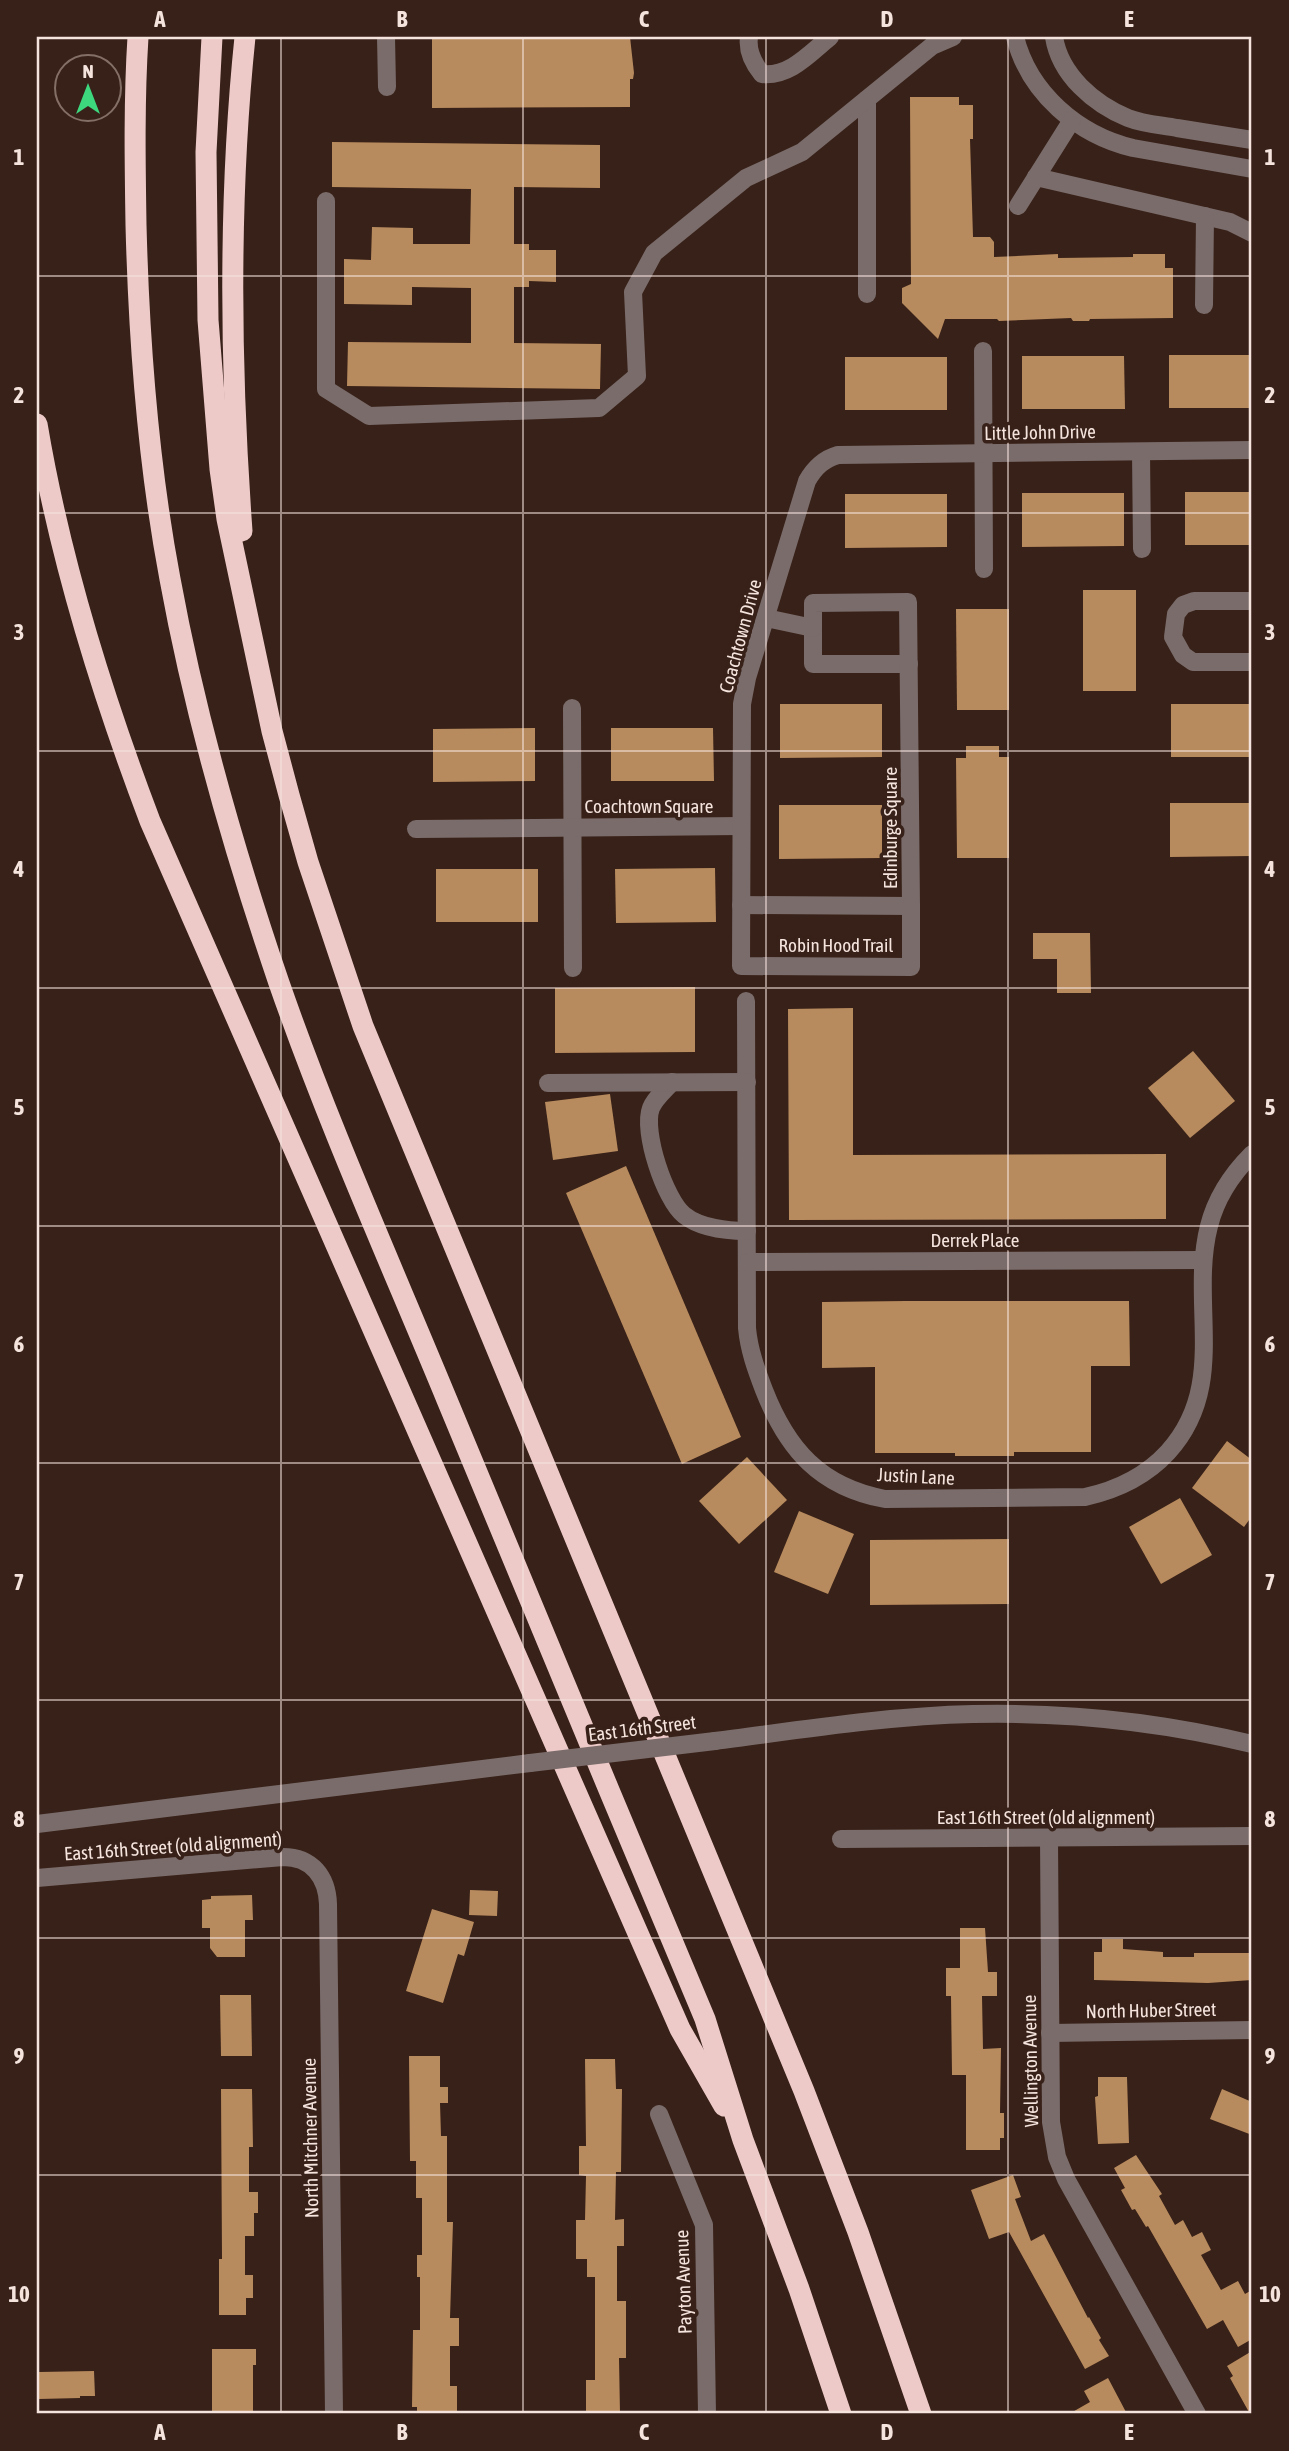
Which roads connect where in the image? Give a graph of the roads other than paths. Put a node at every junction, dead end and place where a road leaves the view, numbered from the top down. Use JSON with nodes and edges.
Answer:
{"nodes":[{"id":1,"x":138,"y":37,"type":"edge"},
{"id":2,"x":212,"y":37,"type":"edge"},
{"id":3,"x":245,"y":37,"type":"edge"},
{"id":4,"x":386,"y":37,"type":"edge"},
{"id":5,"x":749,"y":37,"type":"edge"},
{"id":6,"x":830,"y":37,"type":"edge"},
{"id":7,"x":953,"y":37,"type":"edge"},
{"id":8,"x":1015,"y":37,"type":"edge"},
{"id":9,"x":1054,"y":37,"type":"edge"},
{"id":10,"x":387,"y":87,"type":"dead end"},
{"id":11,"x":867,"y":99,"type":"junction"},
{"id":12,"x":1072,"y":120,"type":"junction"},
{"id":13,"x":1252,"y":140,"type":"edge"},
{"id":14,"x":1252,"y":169,"type":"edge"},
{"id":15,"x":1036,"y":177,"type":"junction"},
{"id":16,"x":326,"y":201,"type":"dead end"},
{"id":17,"x":1018,"y":206,"type":"dead end"},
{"id":18,"x":1205,"y":216,"type":"junction"},
{"id":19,"x":1252,"y":233,"type":"edge"},
{"id":20,"x":867,"y":294,"type":"dead end"},
{"id":21,"x":1204,"y":305,"type":"dead end"},
{"id":22,"x":983,"y":351,"type":"dead end"},
{"id":23,"x":37,"y":424,"type":"edge"},
{"id":24,"x":1252,"y":450,"type":"edge"},
{"id":25,"x":1141,"y":452,"type":"junction"},
{"id":26,"x":983,"y":453,"type":"junction"},
{"id":27,"x":829,"y":458,"type":"joint"},
{"id":28,"x":1142,"y":549,"type":"dead end"},
{"id":29,"x":984,"y":569,"type":"dead end"},
{"id":30,"x":1252,"y":601,"type":"edge"},
{"id":31,"x":248,"y":615,"type":"junction"},
{"id":32,"x":765,"y":618,"type":"junction"},
{"id":33,"x":813,"y":628,"type":"junction"},
{"id":34,"x":1252,"y":662,"type":"edge"},
{"id":35,"x":909,"y":664,"type":"junction"},
{"id":36,"x":572,"y":708,"type":"dead end"},
{"id":37,"x":741,"y":826,"type":"junction"},
{"id":38,"x":572,"y":828,"type":"junction"},
{"id":39,"x":416,"y":829,"type":"dead end"},
{"id":40,"x":741,"y":905,"type":"junction"},
{"id":41,"x":911,"y":906,"type":"junction"},
{"id":42,"x":741,"y":966,"type":"joint"},
{"id":43,"x":573,"y":968,"type":"dead end"},
{"id":44,"x":746,"y":1001,"type":"dead end"},
{"id":45,"x":672,"y":1082,"type":"junction"},
{"id":46,"x":747,"y":1082,"type":"junction"},
{"id":47,"x":548,"y":1083,"type":"dead end"},
{"id":48,"x":1252,"y":1154,"type":"edge"},
{"id":49,"x":747,"y":1231,"type":"junction"},
{"id":50,"x":1203,"y":1260,"type":"junction"},
{"id":51,"x":748,"y":1262,"type":"junction"},
{"id":52,"x":1252,"y":1744,"type":"edge"},
{"id":53,"x":37,"y":1824,"type":"edge"},
{"id":54,"x":1252,"y":1836,"type":"edge"},
{"id":55,"x":1049,"y":1838,"type":"junction"},
{"id":56,"x":841,"y":1839,"type":"dead end"},
{"id":57,"x":312,"y":1865,"type":"joint"},
{"id":58,"x":37,"y":1878,"type":"edge"},
{"id":59,"x":1252,"y":2031,"type":"edge"},
{"id":60,"x":1050,"y":2033,"type":"junction"},
{"id":61,"x":659,"y":2114,"type":"dead end"},
{"id":62,"x":743,"y":2140,"type":"junction"},
{"id":63,"x":334,"y":2414,"type":"edge"},
{"id":64,"x":707,"y":2414,"type":"edge"},
{"id":65,"x":841,"y":2414,"type":"edge"},
{"id":66,"x":921,"y":2414,"type":"edge"},
{"id":67,"x":1197,"y":2414,"type":"edge"}],
"edges":[{"from":1,"to":62,"type":"highway"},
{"from":2,"to":31,"type":"highway"},
{"from":3,"to":31,"type":"highway"},
{"from":4,"to":10,"type":"street"},
{"from":5,"to":6,"type":"street"},
{"from":7,"to":11,"type":"street"},
{"from":8,"to":12,"type":"street"},
{"from":9,"to":13,"type":"street"},
{"from":11,"to":16,"type":"street"},
{"from":11,"to":20,"type":"street"},
{"from":12,"to":14,"type":"street"},
{"from":12,"to":15,"type":"street"},
{"from":15,"to":17,"type":"street"},
{"from":15,"to":18,"type":"street"},
{"from":18,"to":19,"type":"street"},
{"from":18,"to":21,"type":"street"},
{"from":22,"to":26,"type":"street"},
{"from":23,"to":62,"type":"highway"},
{"from":24,"to":25,"type":"street","name":"Little John Drive"},
{"from":25,"to":26,"type":"street","name":"Little John Drive"},
{"from":25,"to":28,"type":"street"},
{"from":26,"to":27,"type":"street","name":"Little John Drive"},
{"from":26,"to":29,"type":"street"},
{"from":27,"to":32,"type":"street","name":"Coachtown Drive"},
{"from":30,"to":34,"type":"street"},
{"from":31,"to":66,"type":"highway"},
{"from":32,"to":33,"type":"street"},
{"from":32,"to":37,"type":"street","name":"Coachtown Drive"},
{"from":33,"to":35,"type":"street","name":"Edinburge Square"},
{"from":33,"to":35,"type":"street","name":"Edinburge Square"},
{"from":35,"to":41,"type":"street","name":"Edinburge Square"},
{"from":36,"to":38,"type":"street"},
{"from":37,"to":38,"type":"street","name":"Coachtown Square"},
{"from":37,"to":40,"type":"street","name":"Coachtown Drive"},
{"from":38,"to":39,"type":"street"},
{"from":38,"to":43,"type":"street","name":"Coachtown Square"},
{"from":40,"to":41,"type":"street","name":"Edinburge Square"},
{"from":40,"to":42,"type":"street","name":"Coachtown Drive"},
{"from":41,"to":42,"type":"street","name":"Robin Hood Trail"},
{"from":44,"to":46,"type":"street","name":"Justin Lane"},
{"from":45,"to":46,"type":"street"},
{"from":45,"to":47,"type":"street"},
{"from":45,"to":49,"type":"street"},
{"from":46,"to":49,"type":"street","name":"Justin Lane"},
{"from":48,"to":50,"type":"street","name":"Justin Lane"},
{"from":49,"to":51,"type":"street","name":"Justin Lane"},
{"from":50,"to":51,"type":"street","name":"Derrek Place"},
{"from":50,"to":51,"type":"street","name":"Justin Lane"},
{"from":52,"to":53,"type":"street","name":"East 16th Street","bridge":true},
{"from":54,"to":55,"type":"street","name":"East 16th Street (old alignment)"},
{"from":55,"to":56,"type":"street","name":"East 16th Street (old alignment)"},
{"from":55,"to":60,"type":"street","name":"Wellington Avenue"},
{"from":57,"to":58,"type":"street","name":"East 16th Street (old alignment)"},
{"from":57,"to":63,"type":"street","name":"North Mitchner Avenue"},
{"from":59,"to":60,"type":"street","name":"North Huber Street"},
{"from":60,"to":67,"type":"street","name":"Wellington Avenue"},
{"from":61,"to":64,"type":"street","name":"Payton Avenue"},
{"from":62,"to":65,"type":"highway"}]}
